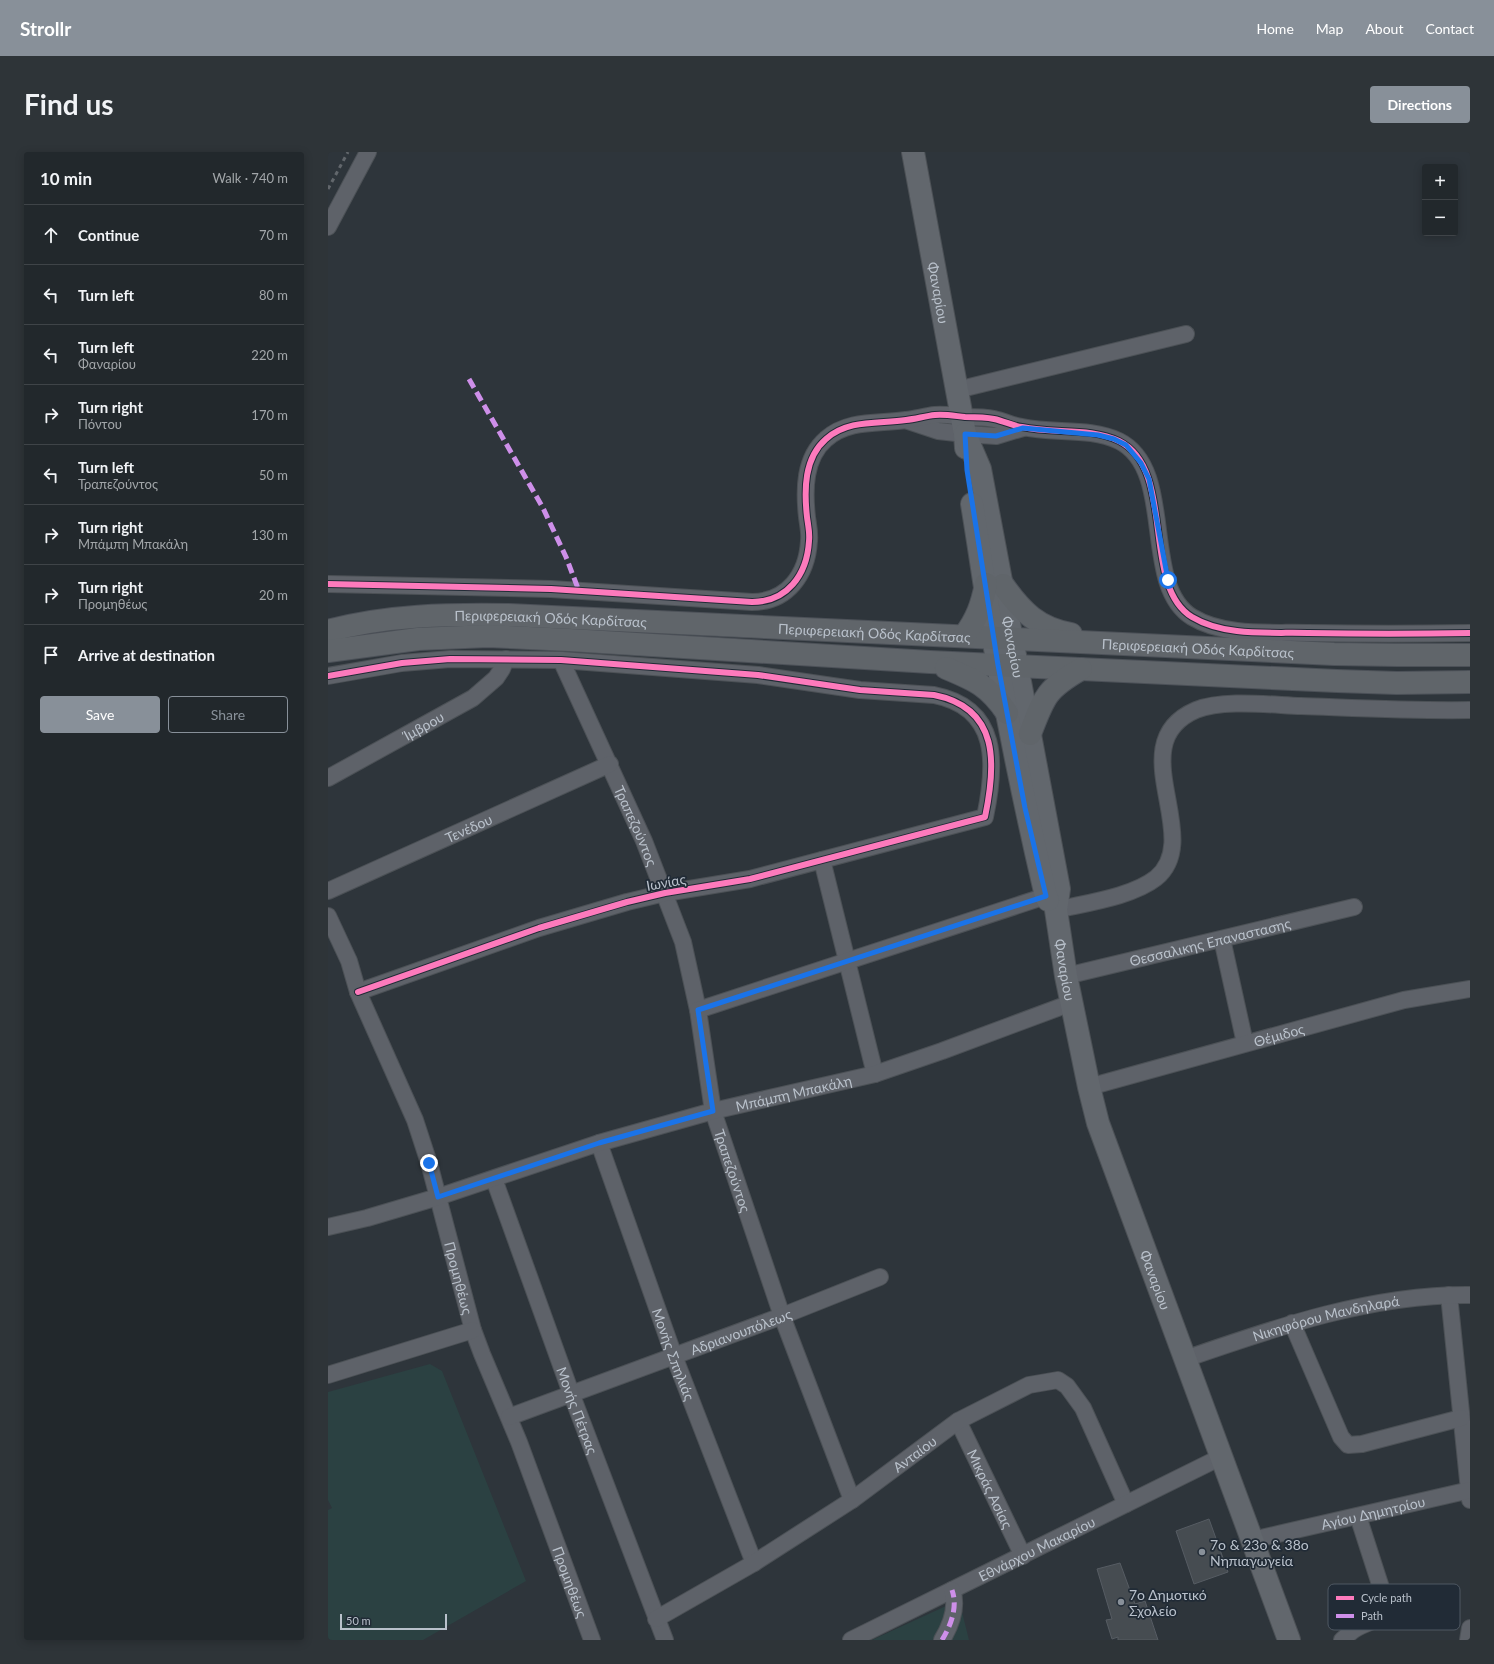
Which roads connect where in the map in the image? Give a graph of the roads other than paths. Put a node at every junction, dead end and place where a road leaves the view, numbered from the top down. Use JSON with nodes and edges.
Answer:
{"nodes":[{"id":1,"x":368,"y":152,"type":"edge"},
{"id":2,"x":913,"y":152,"type":"edge"},
{"id":3,"x":328,"y":227,"type":"edge"},
{"id":4,"x":1186,"y":334,"type":"dead end"},
{"id":5,"x":958,"y":390,"type":"junction"},
{"id":6,"x":964,"y":425,"type":"junction"},
{"id":7,"x":328,"y":584,"type":"edge"},
{"id":8,"x":994,"y":584,"type":"junction"},
{"id":9,"x":328,"y":631,"type":"edge"},
{"id":10,"x":1470,"y":633,"type":"edge"},
{"id":11,"x":964,"y":636,"type":"junction"},
{"id":12,"x":1003,"y":638,"type":"junction"},
{"id":13,"x":1099,"y":642,"type":"junction"},
{"id":14,"x":328,"y":651,"type":"edge"},
{"id":15,"x":1470,"y":655,"type":"edge"},
{"id":16,"x":506,"y":659,"type":"junction"},
{"id":17,"x":561,"y":660,"type":"junction"},
{"id":18,"x":930,"y":662,"type":"junction"},
{"id":19,"x":1008,"y":665,"type":"junction"},
{"id":20,"x":1081,"y":669,"type":"junction"},
{"id":21,"x":328,"y":676,"type":"edge"},
{"id":22,"x":1470,"y":682,"type":"edge"},
{"id":23,"x":1470,"y":710,"type":"edge"},
{"id":24,"x":1007,"y":713,"type":"junction"},
{"id":25,"x":1030,"y":734,"type":"junction"},
{"id":26,"x":610,"y":764,"type":"junction"},
{"id":27,"x":328,"y":778,"type":"edge"},
{"id":28,"x":822,"y":860,"type":"junction"},
{"id":29,"x":328,"y":891,"type":"edge"},
{"id":30,"x":665,"y":893,"type":"junction"},
{"id":31,"x":1051,"y":903,"type":"junction"},
{"id":32,"x":1354,"y":907,"type":"dead end"},
{"id":33,"x":328,"y":916,"type":"edge"},
{"id":34,"x":1222,"y":939,"type":"junction"},
{"id":35,"x":848,"y":961,"type":"junction"},
{"id":36,"x":1066,"y":976,"type":"junction"},
{"id":37,"x":1470,"y":989,"type":"edge"},
{"id":38,"x":358,"y":992,"type":"junction"},
{"id":39,"x":1071,"y":1003,"type":"junction"},
{"id":40,"x":698,"y":1010,"type":"junction"},
{"id":41,"x":1245,"y":1043,"type":"junction"},
{"id":42,"x":875,"y":1074,"type":"junction"},
{"id":43,"x":1089,"y":1087,"type":"junction"},
{"id":44,"x":713,"y":1111,"type":"junction"},
{"id":45,"x":599,"y":1143,"type":"junction"},
{"id":46,"x":494,"y":1179,"type":"junction"},
{"id":47,"x":438,"y":1197,"type":"junction"},
{"id":48,"x":328,"y":1227,"type":"edge"},
{"id":49,"x":880,"y":1277,"type":"dead end"},
{"id":50,"x":1449,"y":1295,"type":"junction"},
{"id":51,"x":1470,"y":1295,"type":"edge"},
{"id":52,"x":782,"y":1316,"type":"junction"},
{"id":53,"x":1292,"y":1324,"type":"junction"},
{"id":54,"x":473,"y":1330,"type":"junction"},
{"id":55,"x":674,"y":1356,"type":"junction"},
{"id":56,"x":1185,"y":1359,"type":"junction"},
{"id":57,"x":328,"y":1375,"type":"edge"},
{"id":58,"x":571,"y":1393,"type":"junction"},
{"id":59,"x":509,"y":1417,"type":"junction"},
{"id":60,"x":1461,"y":1418,"type":"junction"},
{"id":61,"x":958,"y":1421,"type":"junction"},
{"id":62,"x":1221,"y":1457,"type":"junction"},
{"id":63,"x":1470,"y":1490,"type":"edge"},
{"id":64,"x":852,"y":1500,"type":"junction"},
{"id":65,"x":1470,"y":1500,"type":"edge"},
{"id":66,"x":1126,"y":1504,"type":"junction"},
{"id":67,"x":1358,"y":1516,"type":"junction"},
{"id":68,"x":1252,"y":1540,"type":"junction"},
{"id":69,"x":1023,"y":1556,"type":"junction"},
{"id":70,"x":754,"y":1563,"type":"junction"},
{"id":71,"x":1380,"y":1584,"type":"edge"},
{"id":72,"x":952,"y":1590,"type":"junction"},
{"id":73,"x":656,"y":1619,"type":"junction"},
{"id":74,"x":1470,"y":1628,"type":"edge"},
{"id":75,"x":1354,"y":1630,"type":"edge"},
{"id":76,"x":592,"y":1640,"type":"edge"},
{"id":77,"x":665,"y":1640,"type":"edge"},
{"id":78,"x":851,"y":1640,"type":"edge"},
{"id":79,"x":942,"y":1640,"type":"edge"},
{"id":80,"x":1289,"y":1640,"type":"edge"},
{"id":81,"x":1342,"y":1640,"type":"edge"},
{"id":82,"x":1468,"y":1640,"type":"edge"}],
"edges":[{"from":1,"to":3,"type":"street"},
{"from":2,"to":5,"type":"main road","name":"Φαναρίου"},
{"from":4,"to":5,"type":"street"},
{"from":5,"to":6,"type":"main road","name":"Φαναρίου"},
{"from":6,"to":7,"type":"street"},
{"from":6,"to":8,"type":"main road","name":"Φαναρίου"},
{"from":6,"to":10,"type":"street"},
{"from":8,"to":11,"type":"main road"},
{"from":8,"to":12,"type":"main road","name":"Φαναρίου"},
{"from":8,"to":13,"type":"main road"},
{"from":9,"to":11,"type":"main road","name":"Περιφερειακή Οδός Καρδίτσας"},
{"from":11,"to":12,"type":"main road","name":"Περιφερειακή Οδός Καρδίτσας"},
{"from":12,"to":13,"type":"main road","name":"Περιφερειακή Οδός Καρδίτσας"},
{"from":12,"to":19,"type":"main road","name":"Φαναρίου"},
{"from":13,"to":15,"type":"main road","name":"Περιφερειακή Οδός Καρδίτσας"},
{"from":14,"to":18,"type":"main road","name":"Περιφερειακή Οδός Καρδίτσας"},
{"from":16,"to":17,"type":"street"},
{"from":16,"to":21,"type":"street"},
{"from":16,"to":27,"type":"street","name":"Ίμβρου"},
{"from":17,"to":26,"type":"street","name":"Τραπεζούντος"},
{"from":17,"to":28,"type":"street","name":"Ιωνίας"},
{"from":18,"to":19,"type":"main road","name":"Περιφερειακή Οδός Καρδίτσας"},
{"from":18,"to":24,"type":"main road"},
{"from":19,"to":20,"type":"main road","name":"Περιφερειακή Οδός Καρδίτσας"},
{"from":19,"to":24,"type":"main road","name":"Φαναρίου"},
{"from":19,"to":25,"type":"main road","name":"Φαναρίου"},
{"from":20,"to":22,"type":"main road","name":"Περιφερειακή Οδός Καρδίτσας"},
{"from":20,"to":25,"type":"main road"},
{"from":23,"to":31,"type":"street"},
{"from":24,"to":31,"type":"main road","name":"Φαναρίου"},
{"from":25,"to":31,"type":"main road","name":"Φαναρίου"},
{"from":26,"to":29,"type":"street","name":"Τενέδου"},
{"from":26,"to":30,"type":"street","name":"Τραπεζούντος"},
{"from":28,"to":30,"type":"street","name":"Ιωνίας"},
{"from":28,"to":35,"type":"street"},
{"from":30,"to":38,"type":"street","name":"Ιωνίας"},
{"from":30,"to":40,"type":"street","name":"Τραπεζούντος"},
{"from":31,"to":35,"type":"street"},
{"from":31,"to":36,"type":"main road","name":"Φαναρίου"},
{"from":32,"to":34,"type":"street","name":"Θεσσαλικης Επαναστασης"},
{"from":33,"to":38,"type":"street","name":"Προμηθέως"},
{"from":34,"to":36,"type":"street","name":"Θεσσαλικης Επαναστασης"},
{"from":34,"to":41,"type":"street"},
{"from":35,"to":40,"type":"street"},
{"from":35,"to":42,"type":"street"},
{"from":36,"to":39,"type":"main road","name":"Φαναρίου"},
{"from":37,"to":41,"type":"street","name":"Θέμιδος"},
{"from":38,"to":47,"type":"street","name":"Προμηθέως"},
{"from":39,"to":42,"type":"street","name":"Μπάμπη Μπακάλη"},
{"from":39,"to":43,"type":"main road","name":"Φαναρίου"},
{"from":40,"to":44,"type":"street","name":"Τραπεζούντος"},
{"from":41,"to":43,"type":"street","name":"Θέμιδος"},
{"from":42,"to":44,"type":"street","name":"Μπάμπη Μπακάλη"},
{"from":43,"to":56,"type":"main road","name":"Φαναρίου"},
{"from":44,"to":45,"type":"street","name":"Μπάμπη Μπακάλη"},
{"from":44,"to":52,"type":"street","name":"Τραπεζούντος"},
{"from":45,"to":46,"type":"street","name":"Μπάμπη Μπακάλη"},
{"from":45,"to":55,"type":"street","name":"Μονής Σπηλιάς"},
{"from":46,"to":47,"type":"street","name":"Μπάμπη Μπακάλη"},
{"from":46,"to":58,"type":"street","name":"Μονής Πέτρας"},
{"from":47,"to":48,"type":"street","name":"Μπάμπη Μπακάλη"},
{"from":47,"to":54,"type":"street","name":"Προμηθέως"},
{"from":49,"to":52,"type":"street","name":"Αδριανουπόλεως"},
{"from":50,"to":51,"type":"street","name":"Νικηφόρου Μανδηλαρά"},
{"from":50,"to":53,"type":"street","name":"Νικηφόρου Μανδηλαρά"},
{"from":50,"to":60,"type":"street"},
{"from":52,"to":55,"type":"street","name":"Αδριανουπόλεως"},
{"from":52,"to":64,"type":"street","name":"Τραπεζούντος"},
{"from":53,"to":56,"type":"street","name":"Νικηφόρου Μανδηλαρά"},
{"from":53,"to":60,"type":"street"},
{"from":54,"to":57,"type":"street"},
{"from":54,"to":59,"type":"street","name":"Προμηθέως"},
{"from":55,"to":58,"type":"street","name":"Αδριανουπόλεως"},
{"from":55,"to":70,"type":"street","name":"Μονής Σπηλιάς"},
{"from":56,"to":62,"type":"main road","name":"Φαναρίου"},
{"from":58,"to":59,"type":"street","name":"Αδριανουπόλεως"},
{"from":58,"to":73,"type":"street","name":"Μονής Πέτρας"},
{"from":59,"to":76,"type":"street","name":"Προμηθέως"},
{"from":60,"to":63,"type":"street"},
{"from":61,"to":64,"type":"street","name":"Ανταίου"},
{"from":61,"to":66,"type":"street","name":"Ανταίου"},
{"from":61,"to":69,"type":"street","name":"Μικράς Ασίας"},
{"from":62,"to":66,"type":"street","name":"Εθνάρχου Μακαρίου"},
{"from":62,"to":68,"type":"main road","name":"Φαναρίου"},
{"from":63,"to":65,"type":"street"},
{"from":63,"to":67,"type":"street","name":"Αγίου Δημητρίου"},
{"from":64,"to":70,"type":"street","name":"Ανταίου"},
{"from":66,"to":69,"type":"street","name":"Εθνάρχου Μακαρίου"},
{"from":67,"to":68,"type":"street","name":"Αγίου Δημητρίου"},
{"from":67,"to":71,"type":"street"},
{"from":68,"to":80,"type":"main road","name":"Φαναρίου"},
{"from":69,"to":72,"type":"street","name":"Εθνάρχου Μακαρίου"},
{"from":70,"to":73,"type":"street","name":"Ανταίου"},
{"from":72,"to":78,"type":"street","name":"Εθνάρχου Μακαρίου"},
{"from":72,"to":79,"type":"street"},
{"from":73,"to":77,"type":"street","name":"Μονής Πέτρας"},
{"from":74,"to":82,"type":"street"},
{"from":75,"to":81,"type":"street"}]}
